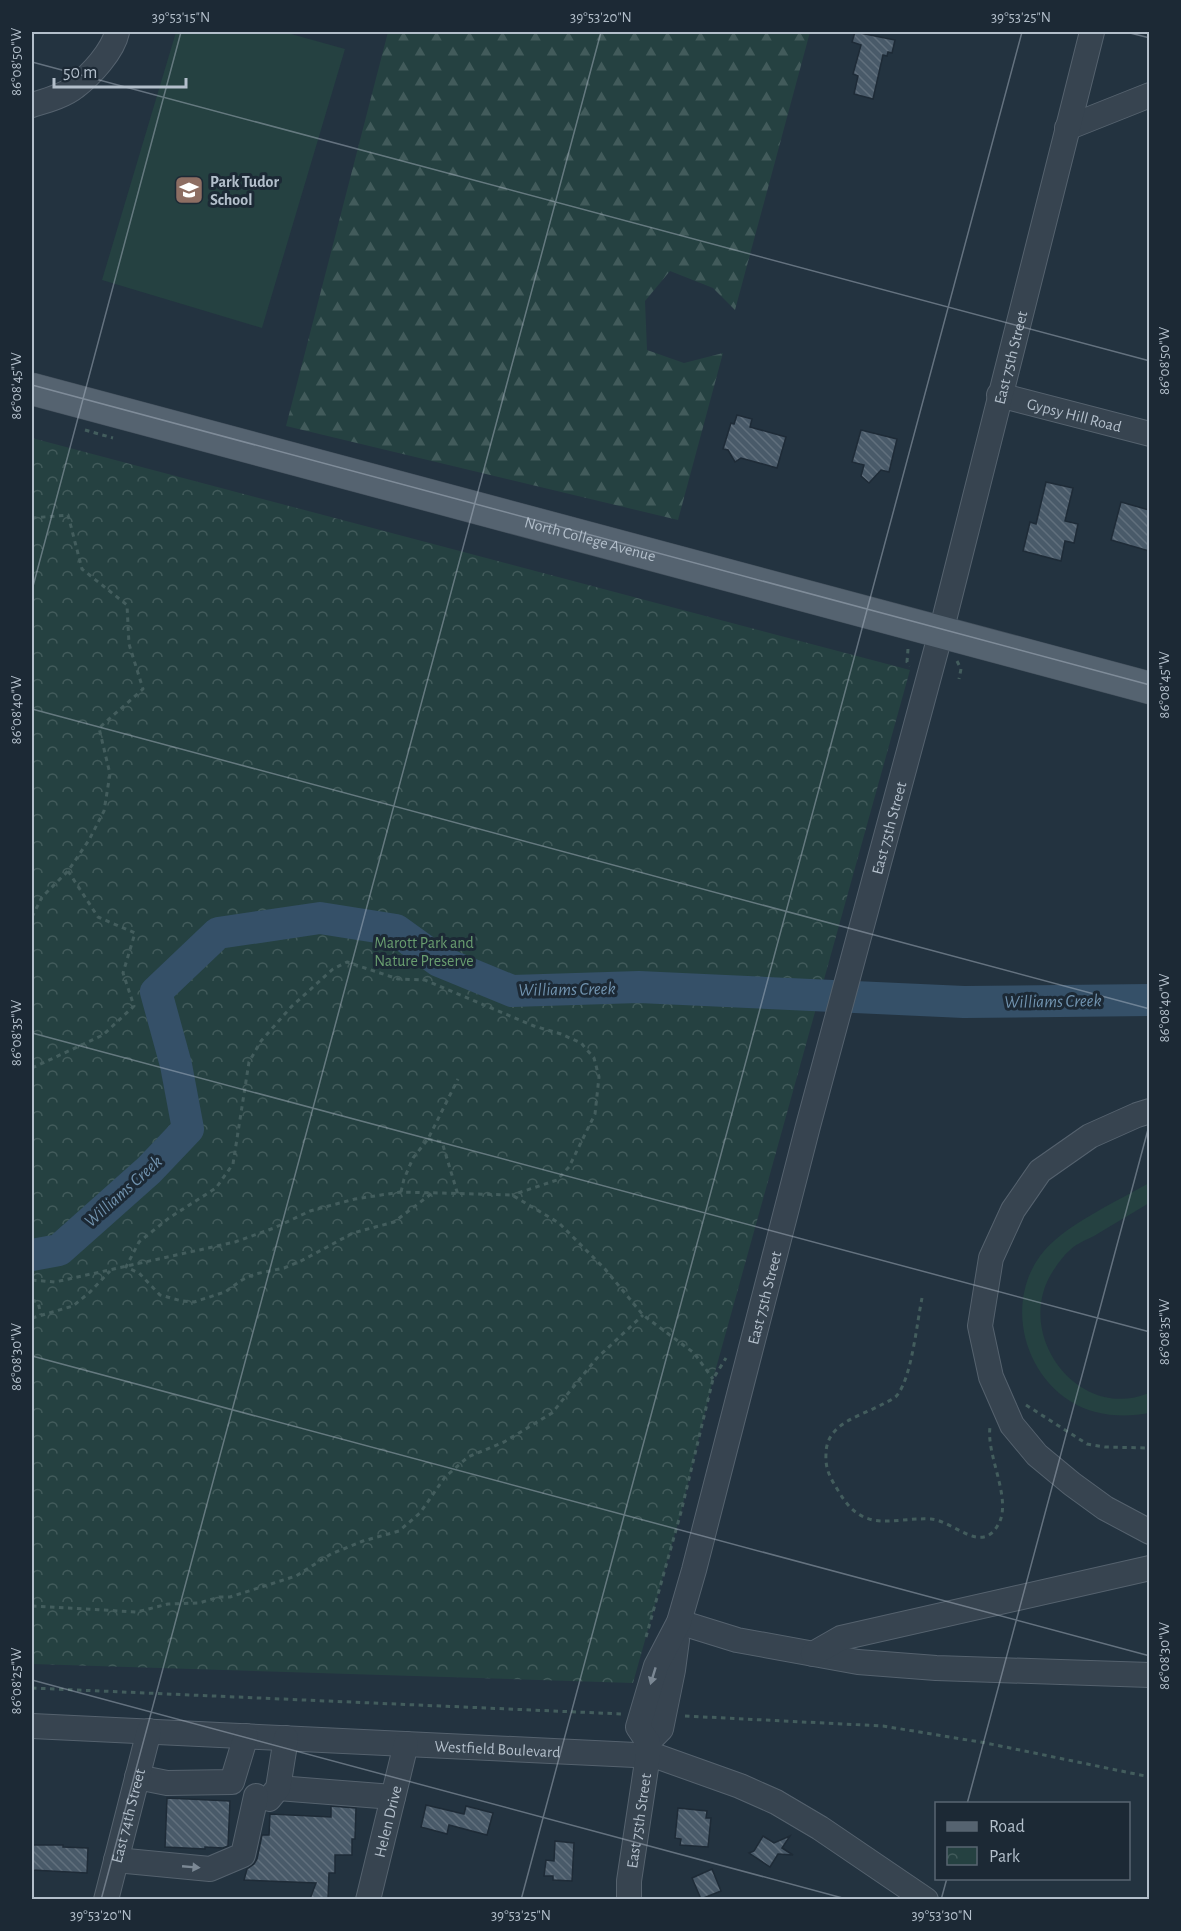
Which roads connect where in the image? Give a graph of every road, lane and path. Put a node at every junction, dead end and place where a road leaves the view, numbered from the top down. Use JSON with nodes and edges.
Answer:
{"nodes":[{"id":1,"x":117,"y":32,"type":"edge"},
{"id":2,"x":1092,"y":32,"type":"edge"},
{"id":3,"x":1149,"y":95,"type":"edge"},
{"id":4,"x":32,"y":105,"type":"edge"},
{"id":5,"x":1067,"y":128,"type":"junction"},
{"id":6,"x":32,"y":389,"type":"edge"},
{"id":7,"x":999,"y":394,"type":"junction"},
{"id":8,"x":1149,"y":434,"type":"edge"},
{"id":9,"x":32,"y":518,"type":"edge"},
{"id":10,"x":941,"y":632,"type":"junction"},
{"id":11,"x":957,"y":661,"type":"dead end"},
{"id":12,"x":959,"y":679,"type":"dead end"},
{"id":13,"x":1149,"y":688,"type":"edge"},
{"id":14,"x":68,"y":871,"type":"junction"},
{"id":15,"x":32,"y":917,"type":"edge"},
{"id":16,"x":32,"y":1068,"type":"edge"},
{"id":17,"x":458,"y":1079,"type":"dead end"},
{"id":18,"x":1149,"y":1111,"type":"edge"},
{"id":19,"x":428,"y":1139,"type":"junction"},
{"id":20,"x":401,"y":1192,"type":"junction"},
{"id":21,"x":431,"y":1194,"type":"junction"},
{"id":22,"x":458,"y":1195,"type":"junction"},
{"id":23,"x":512,"y":1195,"type":"junction"},
{"id":24,"x":126,"y":1267,"type":"junction"},
{"id":25,"x":110,"y":1271,"type":"junction"},
{"id":26,"x":32,"y":1280,"type":"edge"},
{"id":27,"x":922,"y":1298,"type":"dead end"},
{"id":28,"x":32,"y":1300,"type":"edge"},
{"id":29,"x":41,"y":1315,"type":"junction"},
{"id":30,"x":643,"y":1316,"type":"junction"},
{"id":31,"x":32,"y":1318,"type":"edge"},
{"id":32,"x":729,"y":1353,"type":"dead end"},
{"id":33,"x":713,"y":1379,"type":"junction"},
{"id":34,"x":1005,"y":1409,"type":"junction"},
{"id":35,"x":1149,"y":1448,"type":"edge"},
{"id":36,"x":1149,"y":1532,"type":"edge"},
{"id":37,"x":1149,"y":1568,"type":"edge"},
{"id":38,"x":32,"y":1606,"type":"edge"},
{"id":39,"x":679,"y":1623,"type":"junction"},
{"id":40,"x":645,"y":1640,"type":"dead end"},
{"id":41,"x":813,"y":1654,"type":"junction"},
{"id":42,"x":1149,"y":1675,"type":"edge"},
{"id":43,"x":32,"y":1688,"type":"edge"},
{"id":44,"x":626,"y":1714,"type":"dead end"},
{"id":45,"x":680,"y":1716,"type":"dead end"},
{"id":46,"x":32,"y":1726,"type":"edge"},
{"id":47,"x":149,"y":1731,"type":"junction"},
{"id":48,"x":246,"y":1736,"type":"junction"},
{"id":49,"x":286,"y":1738,"type":"junction"},
{"id":50,"x":406,"y":1744,"type":"junction"},
{"id":51,"x":648,"y":1748,"type":"junction"},
{"id":52,"x":137,"y":1777,"type":"junction"},
{"id":53,"x":1149,"y":1777,"type":"edge"},
{"id":54,"x":232,"y":1782,"type":"junction"},
{"id":55,"x":267,"y":1792,"type":"junction"},
{"id":56,"x":393,"y":1797,"type":"junction"},
{"id":57,"x":116,"y":1860,"type":"junction"},
{"id":58,"x":106,"y":1899,"type":"edge"},
{"id":59,"x":368,"y":1899,"type":"edge"},
{"id":60,"x":630,"y":1899,"type":"edge"},
{"id":61,"x":926,"y":1899,"type":"edge"}],
"edges":[{"from":1,"to":4,"type":"street"},
{"from":2,"to":5,"type":"street","name":"East 75th Street"},
{"from":3,"to":5,"type":"street"},
{"from":5,"to":7,"type":"street","name":"East 75th Street"},
{"from":6,"to":10,"type":"main road","name":"North College Avenue"},
{"from":7,"to":8,"type":"street","name":"Gypsy Hill Road"},
{"from":7,"to":10,"type":"street","name":"East 75th Street"},
{"from":9,"to":14,"type":"path"},
{"from":10,"to":13,"type":"main road","name":"North College Avenue"},
{"from":10,"to":39,"type":"street","name":"East 75th Street"},
{"from":11,"to":12,"type":"path"},
{"from":14,"to":15,"type":"path"},
{"from":14,"to":16,"type":"path"},
{"from":17,"to":19,"type":"path"},
{"from":18,"to":34,"type":"street"},
{"from":19,"to":20,"type":"path"},
{"from":19,"to":22,"type":"path"},
{"from":20,"to":21,"type":"path"},
{"from":20,"to":24,"type":"path"},
{"from":21,"to":22,"type":"path"},
{"from":21,"to":24,"type":"path"},
{"from":22,"to":23,"type":"path"},
{"from":23,"to":24,"type":"path"},
{"from":23,"to":30,"type":"path"},
{"from":24,"to":25,"type":"path"},
{"from":25,"to":26,"type":"path"},
{"from":25,"to":29,"type":"path"},
{"from":27,"to":34,"type":"path"},
{"from":28,"to":29,"type":"path"},
{"from":29,"to":31,"type":"path"},
{"from":30,"to":33,"type":"path"},
{"from":30,"to":38,"type":"path"},
{"from":32,"to":33,"type":"path"},
{"from":33,"to":40,"type":"path"},
{"from":34,"to":35,"type":"path"},
{"from":34,"to":36,"type":"street"},
{"from":37,"to":41,"type":"street"},
{"from":39,"to":41,"type":"street"},
{"from":39,"to":51,"type":"street","name":"East 75th Street"},
{"from":41,"to":42,"type":"street"},
{"from":43,"to":44,"type":"path"},
{"from":45,"to":53,"type":"path"},
{"from":46,"to":47,"type":"street","name":"Westfield Boulevard"},
{"from":47,"to":48,"type":"street","name":"Westfield Boulevard"},
{"from":47,"to":52,"type":"street","name":"East 74th Street"},
{"from":48,"to":49,"type":"street","name":"Westfield Boulevard"},
{"from":48,"to":54,"type":"street"},
{"from":49,"to":50,"type":"street","name":"Westfield Boulevard"},
{"from":49,"to":55,"type":"street"},
{"from":50,"to":51,"type":"street","name":"Westfield Boulevard"},
{"from":50,"to":56,"type":"street","name":"Helen Drive"},
{"from":51,"to":60,"type":"street","name":"East 75th Street"},
{"from":51,"to":61,"type":"street","name":"Westfield Boulevard"},
{"from":52,"to":54,"type":"street"},
{"from":52,"to":57,"type":"street","name":"East 74th Street"},
{"from":54,"to":55,"type":"street"},
{"from":55,"to":56,"type":"street"},
{"from":57,"to":55,"type":"street","one_way":true},
{"from":56,"to":59,"type":"street","name":"Helen Drive"},
{"from":57,"to":58,"type":"street","name":"East 74th Street"}]}
